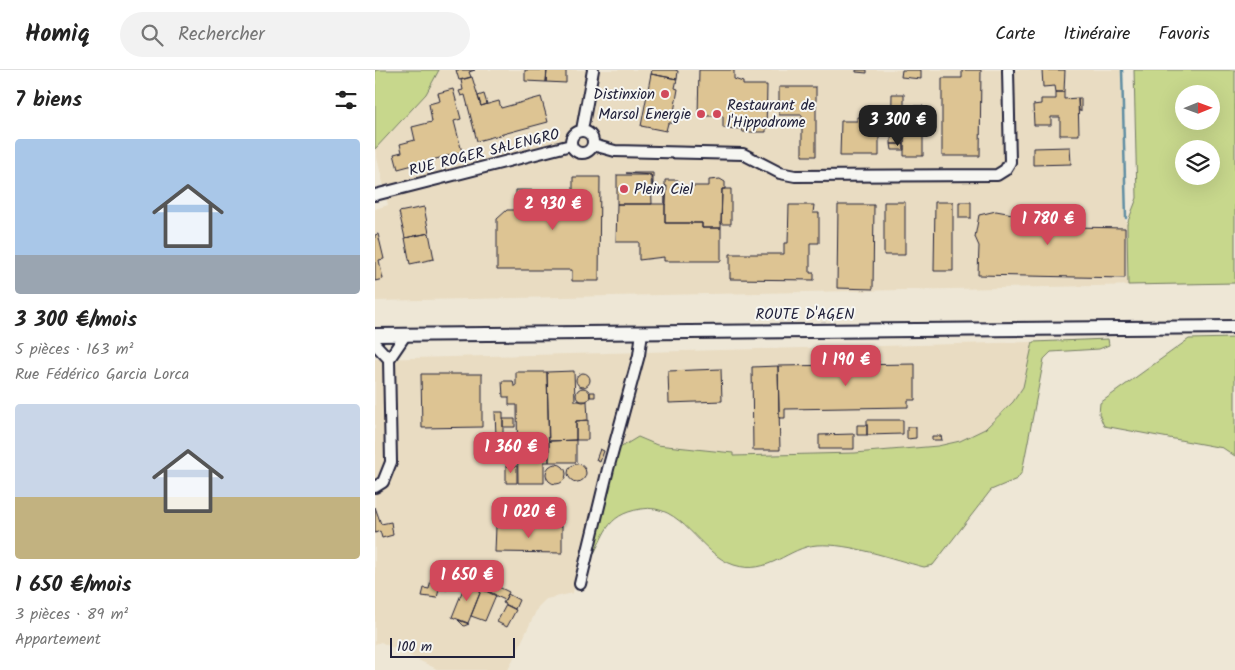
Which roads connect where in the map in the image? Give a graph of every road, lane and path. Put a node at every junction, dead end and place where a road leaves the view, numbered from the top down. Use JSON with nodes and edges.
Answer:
{"nodes":[{"id":1,"x":593,"y":70,"type":"edge"},
{"id":2,"x":1008,"y":70,"type":"edge"},
{"id":3,"x":582,"y":130,"type":"junction"},
{"id":4,"x":571,"y":145,"type":"junction"},
{"id":5,"x":593,"y":145,"type":"junction"},
{"id":6,"x":375,"y":195,"type":"edge"},
{"id":7,"x":1235,"y":326,"type":"edge"},
{"id":8,"x":641,"y":332,"type":"junction"},
{"id":9,"x":406,"y":334,"type":"junction"},
{"id":10,"x":375,"y":335,"type":"edge"},
{"id":11,"x":375,"y":344,"type":"edge"},
{"id":12,"x":389,"y":359,"type":"junction"},
{"id":13,"x":375,"y":487,"type":"edge"},
{"id":14,"x":580,"y":584,"type":"dead end"}],
"edges":[{"from":1,"to":3,"type":"street"},
{"from":2,"to":5,"type":"street"},
{"from":3,"to":4,"type":"street"},
{"from":3,"to":5,"type":"street"},
{"from":4,"to":5,"type":"street"},
{"from":4,"to":6,"type":"street","name":"RUE ROGER SALENGRO"},
{"from":7,"to":8,"type":"main road","name":"ROUTE D'AGEN"},
{"from":8,"to":9,"type":"main road","name":"ROUTE D'AGEN"},
{"from":8,"to":14,"type":"street"},
{"from":9,"to":10,"type":"main road","name":"ROUTE D'AGEN"},
{"from":9,"to":12,"type":"street"},
{"from":11,"to":12,"type":"street"},
{"from":12,"to":13,"type":"street"}]}
